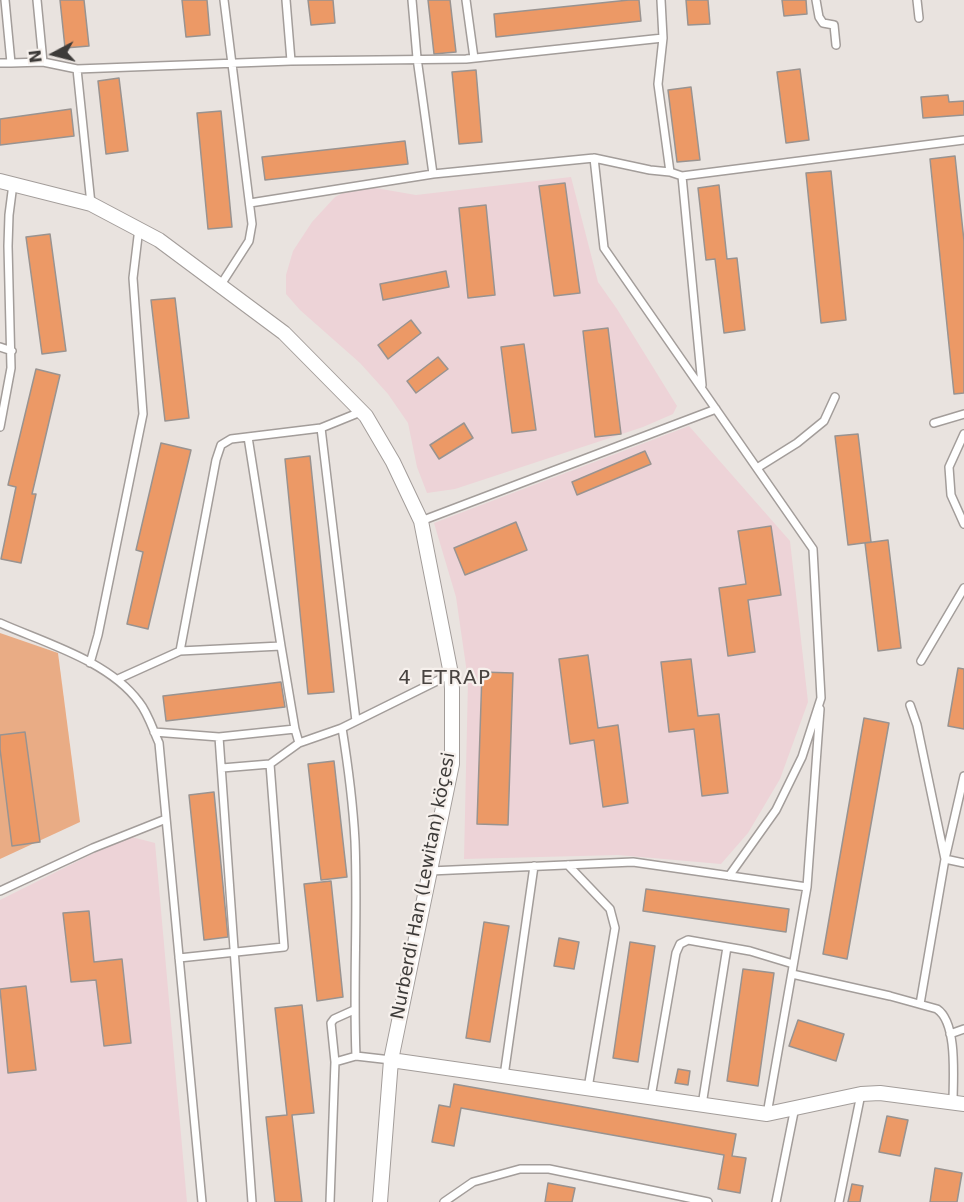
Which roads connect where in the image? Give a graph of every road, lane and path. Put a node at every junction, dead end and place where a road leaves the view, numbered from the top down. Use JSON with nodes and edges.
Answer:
{"nodes":[{"id":1,"x":5,"y":0,"type":"edge"},
{"id":2,"x":37,"y":0,"type":"edge"},
{"id":3,"x":224,"y":0,"type":"edge"},
{"id":4,"x":286,"y":0,"type":"edge"},
{"id":5,"x":412,"y":0,"type":"edge"},
{"id":6,"x":466,"y":0,"type":"edge"},
{"id":7,"x":661,"y":0,"type":"edge"},
{"id":8,"x":816,"y":0,"type":"edge"},
{"id":9,"x":917,"y":0,"type":"edge"},
{"id":10,"x":919,"y":18,"type":"dead end"},
{"id":11,"x":663,"y":38,"type":"junction"},
{"id":12,"x":836,"y":45,"type":"dead end"},
{"id":13,"x":417,"y":58,"type":"junction"},
{"id":14,"x":474,"y":58,"type":"junction"},
{"id":15,"x":291,"y":61,"type":"junction"},
{"id":16,"x":43,"y":62,"type":"junction"},
{"id":17,"x":0,"y":63,"type":"edge"},
{"id":18,"x":11,"y":63,"type":"junction"},
{"id":19,"x":232,"y":63,"type":"junction"},
{"id":20,"x":77,"y":69,"type":"junction"},
{"id":21,"x":964,"y":140,"type":"edge"},
{"id":22,"x":594,"y":158,"type":"junction"},
{"id":23,"x":670,"y":172,"type":"junction"},
{"id":24,"x":433,"y":174,"type":"junction"},
{"id":25,"x":682,"y":176,"type":"junction"},
{"id":26,"x":7,"y":182,"type":"edge"},
{"id":27,"x":250,"y":203,"type":"junction"},
{"id":28,"x":91,"y":204,"type":"junction"},
{"id":29,"x":139,"y":228,"type":"junction"},
{"id":30,"x":220,"y":286,"type":"junction"},
{"id":31,"x":0,"y":347,"type":"edge"},
{"id":32,"x":12,"y":351,"type":"junction"},
{"id":33,"x":702,"y":387,"type":"junction"},
{"id":34,"x":835,"y":397,"type":"dead end"},
{"id":35,"x":716,"y":409,"type":"junction"},
{"id":36,"x":363,"y":411,"type":"junction"},
{"id":37,"x":964,"y":414,"type":"edge"},
{"id":38,"x":934,"y":423,"type":"dead end"},
{"id":39,"x":0,"y":427,"type":"edge"},
{"id":40,"x":321,"y":428,"type":"junction"},
{"id":41,"x":964,"y":434,"type":"edge"},
{"id":42,"x":248,"y":437,"type":"junction"},
{"id":43,"x":757,"y":468,"type":"junction"},
{"id":44,"x":421,"y":521,"type":"junction"},
{"id":45,"x":964,"y":524,"type":"edge"},
{"id":46,"x":964,"y":588,"type":"edge"},
{"id":47,"x":0,"y":623,"type":"edge"},
{"id":48,"x":281,"y":646,"type":"junction"},
{"id":49,"x":180,"y":651,"type":"junction"},
{"id":50,"x":921,"y":661,"type":"dead end"},
{"id":51,"x":90,"y":663,"type":"junction"},
{"id":52,"x":451,"y":674,"type":"junction"},
{"id":53,"x":118,"y":679,"type":"junction"},
{"id":54,"x":821,"y":698,"type":"junction"},
{"id":55,"x":910,"y":705,"type":"dead end"},
{"id":56,"x":356,"y":721,"type":"junction"},
{"id":57,"x":342,"y":728,"type":"junction"},
{"id":58,"x":295,"y":729,"type":"junction"},
{"id":59,"x":154,"y":732,"type":"junction"},
{"id":60,"x":219,"y":737,"type":"junction"},
{"id":61,"x":299,"y":743,"type":"junction"},
{"id":62,"x":270,"y":764,"type":"junction"},
{"id":63,"x":222,"y":768,"type":"junction"},
{"id":64,"x":964,"y":776,"type":"edge"},
{"id":65,"x":166,"y":819,"type":"junction"},
{"id":66,"x":945,"y":859,"type":"junction"},
{"id":67,"x":964,"y":862,"type":"edge"},
{"id":68,"x":568,"y":865,"type":"junction"},
{"id":69,"x":534,"y":866,"type":"junction"},
{"id":70,"x":429,"y":871,"type":"junction"},
{"id":71,"x":729,"y":876,"type":"junction"},
{"id":72,"x":807,"y":887,"type":"junction"},
{"id":73,"x":0,"y":891,"type":"edge"},
{"id":74,"x":727,"y":947,"type":"junction"},
{"id":75,"x":235,"y":951,"type":"junction"},
{"id":76,"x":180,"y":958,"type":"junction"},
{"id":77,"x":793,"y":964,"type":"junction"},
{"id":78,"x":792,"y":974,"type":"junction"},
{"id":79,"x":920,"y":1004,"type":"junction"},
{"id":80,"x":354,"y":1010,"type":"junction"},
{"id":81,"x":964,"y":1029,"type":"edge"},
{"id":82,"x":950,"y":1034,"type":"junction"},
{"id":83,"x":356,"y":1056,"type":"junction"},
{"id":84,"x":391,"y":1060,"type":"junction"},
{"id":85,"x":335,"y":1062,"type":"junction"},
{"id":86,"x":504,"y":1076,"type":"junction"},
{"id":87,"x":588,"y":1088,"type":"junction"},
{"id":88,"x":861,"y":1094,"type":"junction"},
{"id":89,"x":651,"y":1097,"type":"junction"},
{"id":90,"x":958,"y":1103,"type":"edge"},
{"id":91,"x":702,"y":1105,"type":"junction"},
{"id":92,"x":795,"y":1107,"type":"junction"},
{"id":93,"x":767,"y":1114,"type":"junction"},
{"id":94,"x":202,"y":1202,"type":"edge"},
{"id":95,"x":252,"y":1202,"type":"edge"},
{"id":96,"x":330,"y":1202,"type":"edge"},
{"id":97,"x":380,"y":1202,"type":"edge"},
{"id":98,"x":444,"y":1202,"type":"edge"},
{"id":99,"x":708,"y":1202,"type":"edge"},
{"id":100,"x":776,"y":1202,"type":"edge"},
{"id":101,"x":839,"y":1202,"type":"edge"}],
"edges":[{"from":1,"to":18,"type":"lane"},
{"from":2,"to":16,"type":"lane"},
{"from":3,"to":19,"type":"lane"},
{"from":4,"to":15,"type":"lane"},
{"from":5,"to":13,"type":"lane"},
{"from":6,"to":14,"type":"lane"},
{"from":7,"to":11,"type":"lane"},
{"from":8,"to":12,"type":"lane"},
{"from":9,"to":10,"type":"lane"},
{"from":11,"to":14,"type":"lane"},
{"from":11,"to":23,"type":"lane"},
{"from":13,"to":14,"type":"lane"},
{"from":13,"to":15,"type":"lane"},
{"from":13,"to":24,"type":"lane"},
{"from":15,"to":19,"type":"lane"},
{"from":16,"to":18,"type":"lane"},
{"from":16,"to":20,"type":"lane"},
{"from":17,"to":18,"type":"lane"},
{"from":19,"to":20,"type":"lane"},
{"from":19,"to":27,"type":"lane"},
{"from":20,"to":28,"type":"lane"},
{"from":21,"to":25,"type":"lane"},
{"from":22,"to":23,"type":"lane"},
{"from":22,"to":24,"type":"lane"},
{"from":22,"to":33,"type":"lane"},
{"from":23,"to":25,"type":"lane"},
{"from":24,"to":27,"type":"lane"},
{"from":25,"to":33,"type":"lane"},
{"from":26,"to":28,"type":"street","name":"Nurberdi Han (Lewitan) köçesi"},
{"from":26,"to":32,"type":"lane"},
{"from":27,"to":30,"type":"lane"},
{"from":28,"to":29,"type":"street","name":"Nurberdi Han (Lewitan) köçesi"},
{"from":29,"to":30,"type":"street","name":"Nurberdi Han (Lewitan) köçesi"},
{"from":29,"to":51,"type":"lane"},
{"from":30,"to":36,"type":"street","name":"Nurberdi Han (Lewitan) köçesi"},
{"from":31,"to":32,"type":"lane"},
{"from":32,"to":39,"type":"lane"},
{"from":33,"to":35,"type":"lane"},
{"from":34,"to":43,"type":"lane"},
{"from":35,"to":43,"type":"lane"},
{"from":35,"to":44,"type":"lane"},
{"from":36,"to":40,"type":"lane"},
{"from":36,"to":44,"type":"street","name":"Nurberdi Han (Lewitan) köçesi"},
{"from":37,"to":38,"type":"lane"},
{"from":40,"to":42,"type":"lane"},
{"from":40,"to":56,"type":"lane"},
{"from":41,"to":45,"type":"lane"},
{"from":42,"to":48,"type":"lane"},
{"from":42,"to":49,"type":"lane"},
{"from":43,"to":54,"type":"lane"},
{"from":44,"to":52,"type":"street","name":"Nurberdi Han (Lewitan) köçesi"},
{"from":46,"to":50,"type":"lane"},
{"from":47,"to":51,"type":"lane"},
{"from":48,"to":49,"type":"lane"},
{"from":48,"to":58,"type":"lane"},
{"from":49,"to":53,"type":"lane"},
{"from":51,"to":53,"type":"lane"},
{"from":52,"to":56,"type":"lane"},
{"from":52,"to":70,"type":"street","name":"Nurberdi Han (Lewitan) köçesi"},
{"from":53,"to":59,"type":"lane"},
{"from":54,"to":71,"type":"lane"},
{"from":54,"to":72,"type":"lane"},
{"from":55,"to":66,"type":"lane"},
{"from":56,"to":57,"type":"lane"},
{"from":57,"to":61,"type":"lane"},
{"from":57,"to":80,"type":"lane"},
{"from":58,"to":60,"type":"lane"},
{"from":58,"to":61,"type":"lane"},
{"from":59,"to":60,"type":"lane"},
{"from":59,"to":65,"type":"lane"},
{"from":60,"to":63,"type":"lane"},
{"from":61,"to":62,"type":"lane"},
{"from":62,"to":63,"type":"lane"},
{"from":62,"to":75,"type":"lane"},
{"from":63,"to":75,"type":"lane"},
{"from":64,"to":66,"type":"lane"},
{"from":65,"to":73,"type":"lane"},
{"from":65,"to":76,"type":"lane"},
{"from":66,"to":67,"type":"lane"},
{"from":66,"to":79,"type":"lane"},
{"from":68,"to":69,"type":"lane"},
{"from":68,"to":71,"type":"lane"},
{"from":68,"to":87,"type":"lane"},
{"from":69,"to":70,"type":"lane"},
{"from":69,"to":86,"type":"lane"},
{"from":70,"to":84,"type":"street","name":"Nurberdi Han (Lewitan) köçesi"},
{"from":71,"to":72,"type":"lane"},
{"from":72,"to":77,"type":"lane"},
{"from":74,"to":77,"type":"lane"},
{"from":74,"to":89,"type":"lane"},
{"from":74,"to":91,"type":"lane"},
{"from":75,"to":76,"type":"lane"},
{"from":75,"to":95,"type":"lane"},
{"from":76,"to":94,"type":"lane"},
{"from":77,"to":78,"type":"lane"},
{"from":78,"to":79,"type":"lane"},
{"from":78,"to":93,"type":"lane"},
{"from":79,"to":82,"type":"lane"},
{"from":80,"to":83,"type":"lane"},
{"from":80,"to":85,"type":"lane"},
{"from":81,"to":82,"type":"lane"},
{"from":82,"to":90,"type":"lane"},
{"from":83,"to":84,"type":"lane"},
{"from":83,"to":85,"type":"lane"},
{"from":84,"to":86,"type":"street"},
{"from":84,"to":97,"type":"street","name":"Nurberdi Han (Lewitan) köçesi"},
{"from":85,"to":96,"type":"lane"},
{"from":86,"to":87,"type":"street"},
{"from":87,"to":89,"type":"street"},
{"from":88,"to":90,"type":"street"},
{"from":88,"to":92,"type":"street"},
{"from":88,"to":101,"type":"lane"},
{"from":89,"to":91,"type":"street"},
{"from":91,"to":93,"type":"street"},
{"from":92,"to":93,"type":"street"},
{"from":92,"to":100,"type":"lane"},
{"from":98,"to":99,"type":"lane"}]}
